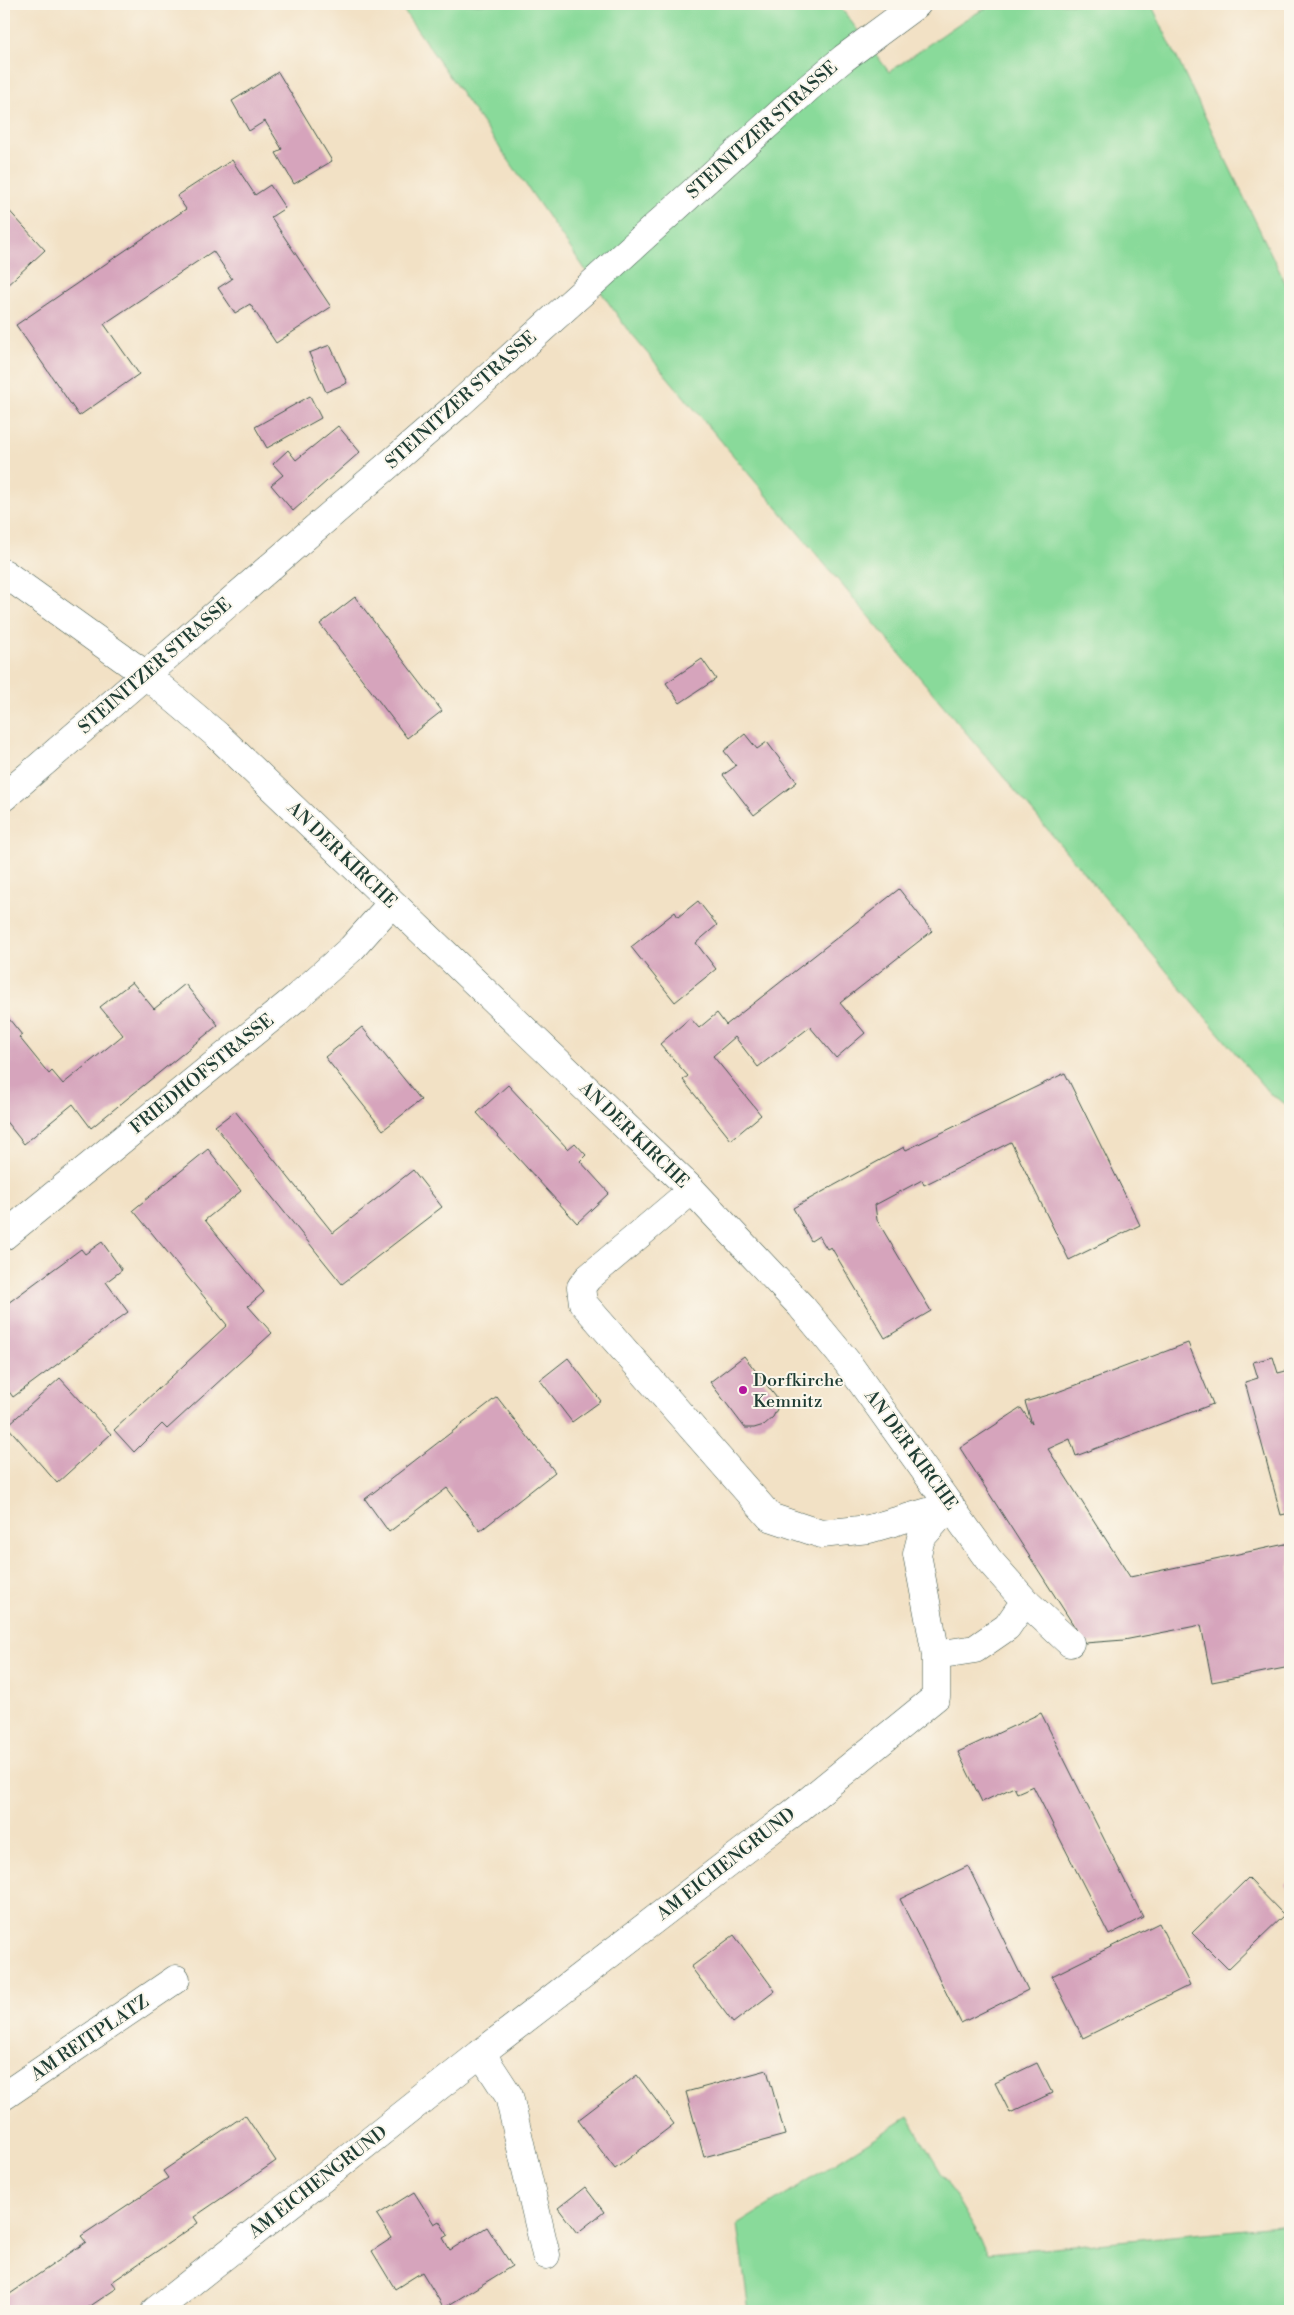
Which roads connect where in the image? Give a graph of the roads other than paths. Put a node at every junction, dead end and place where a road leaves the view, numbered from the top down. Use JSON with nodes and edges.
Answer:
{"nodes":[{"id":1,"x":917,"y":4,"type":"edge"},
{"id":2,"x":4,"y":573,"type":"edge"},
{"id":3,"x":146,"y":675,"type":"junction"},
{"id":4,"x":4,"y":797,"type":"edge"},
{"id":5,"x":392,"y":903,"type":"junction"},
{"id":6,"x":692,"y":1190,"type":"junction"},
{"id":7,"x":4,"y":1236,"type":"edge"},
{"id":8,"x":950,"y":1505,"type":"junction"},
{"id":9,"x":1025,"y":1601,"type":"junction"},
{"id":10,"x":1070,"y":1643,"type":"dead end"},
{"id":11,"x":936,"y":1655,"type":"junction"},
{"id":12,"x":176,"y":1979,"type":"dead end"},
{"id":13,"x":481,"y":2053,"type":"junction"},
{"id":14,"x":4,"y":2096,"type":"edge"},
{"id":15,"x":546,"y":2256,"type":"dead end"},
{"id":16,"x":155,"y":2311,"type":"edge"}],
"edges":[{"from":1,"to":3,"type":"street","name":"STEINITZER STRASSE"},
{"from":2,"to":3,"type":"street","name":"AN DER KIRCHE"},
{"from":3,"to":4,"type":"street","name":"STEINITZER STRASSE"},
{"from":3,"to":5,"type":"street","name":"AN DER KIRCHE"},
{"from":5,"to":6,"type":"street","name":"AN DER KIRCHE"},
{"from":5,"to":7,"type":"street","name":"FRIEDHOFSTRASSE"},
{"from":6,"to":8,"type":"street","name":"AN DER KIRCHE"},
{"from":6,"to":8,"type":"street"},
{"from":8,"to":9,"type":"street","name":"AN DER KIRCHE"},
{"from":8,"to":11,"type":"street","name":"AM EICHENGRUND"},
{"from":9,"to":10,"type":"street","name":"AN DER KIRCHE"},
{"from":9,"to":11,"type":"street"},
{"from":11,"to":13,"type":"street","name":"AM EICHENGRUND"},
{"from":12,"to":14,"type":"street","name":"AM REITPLATZ"},
{"from":13,"to":15,"type":"street"},
{"from":13,"to":16,"type":"street","name":"AM EICHENGRUND"}]}
